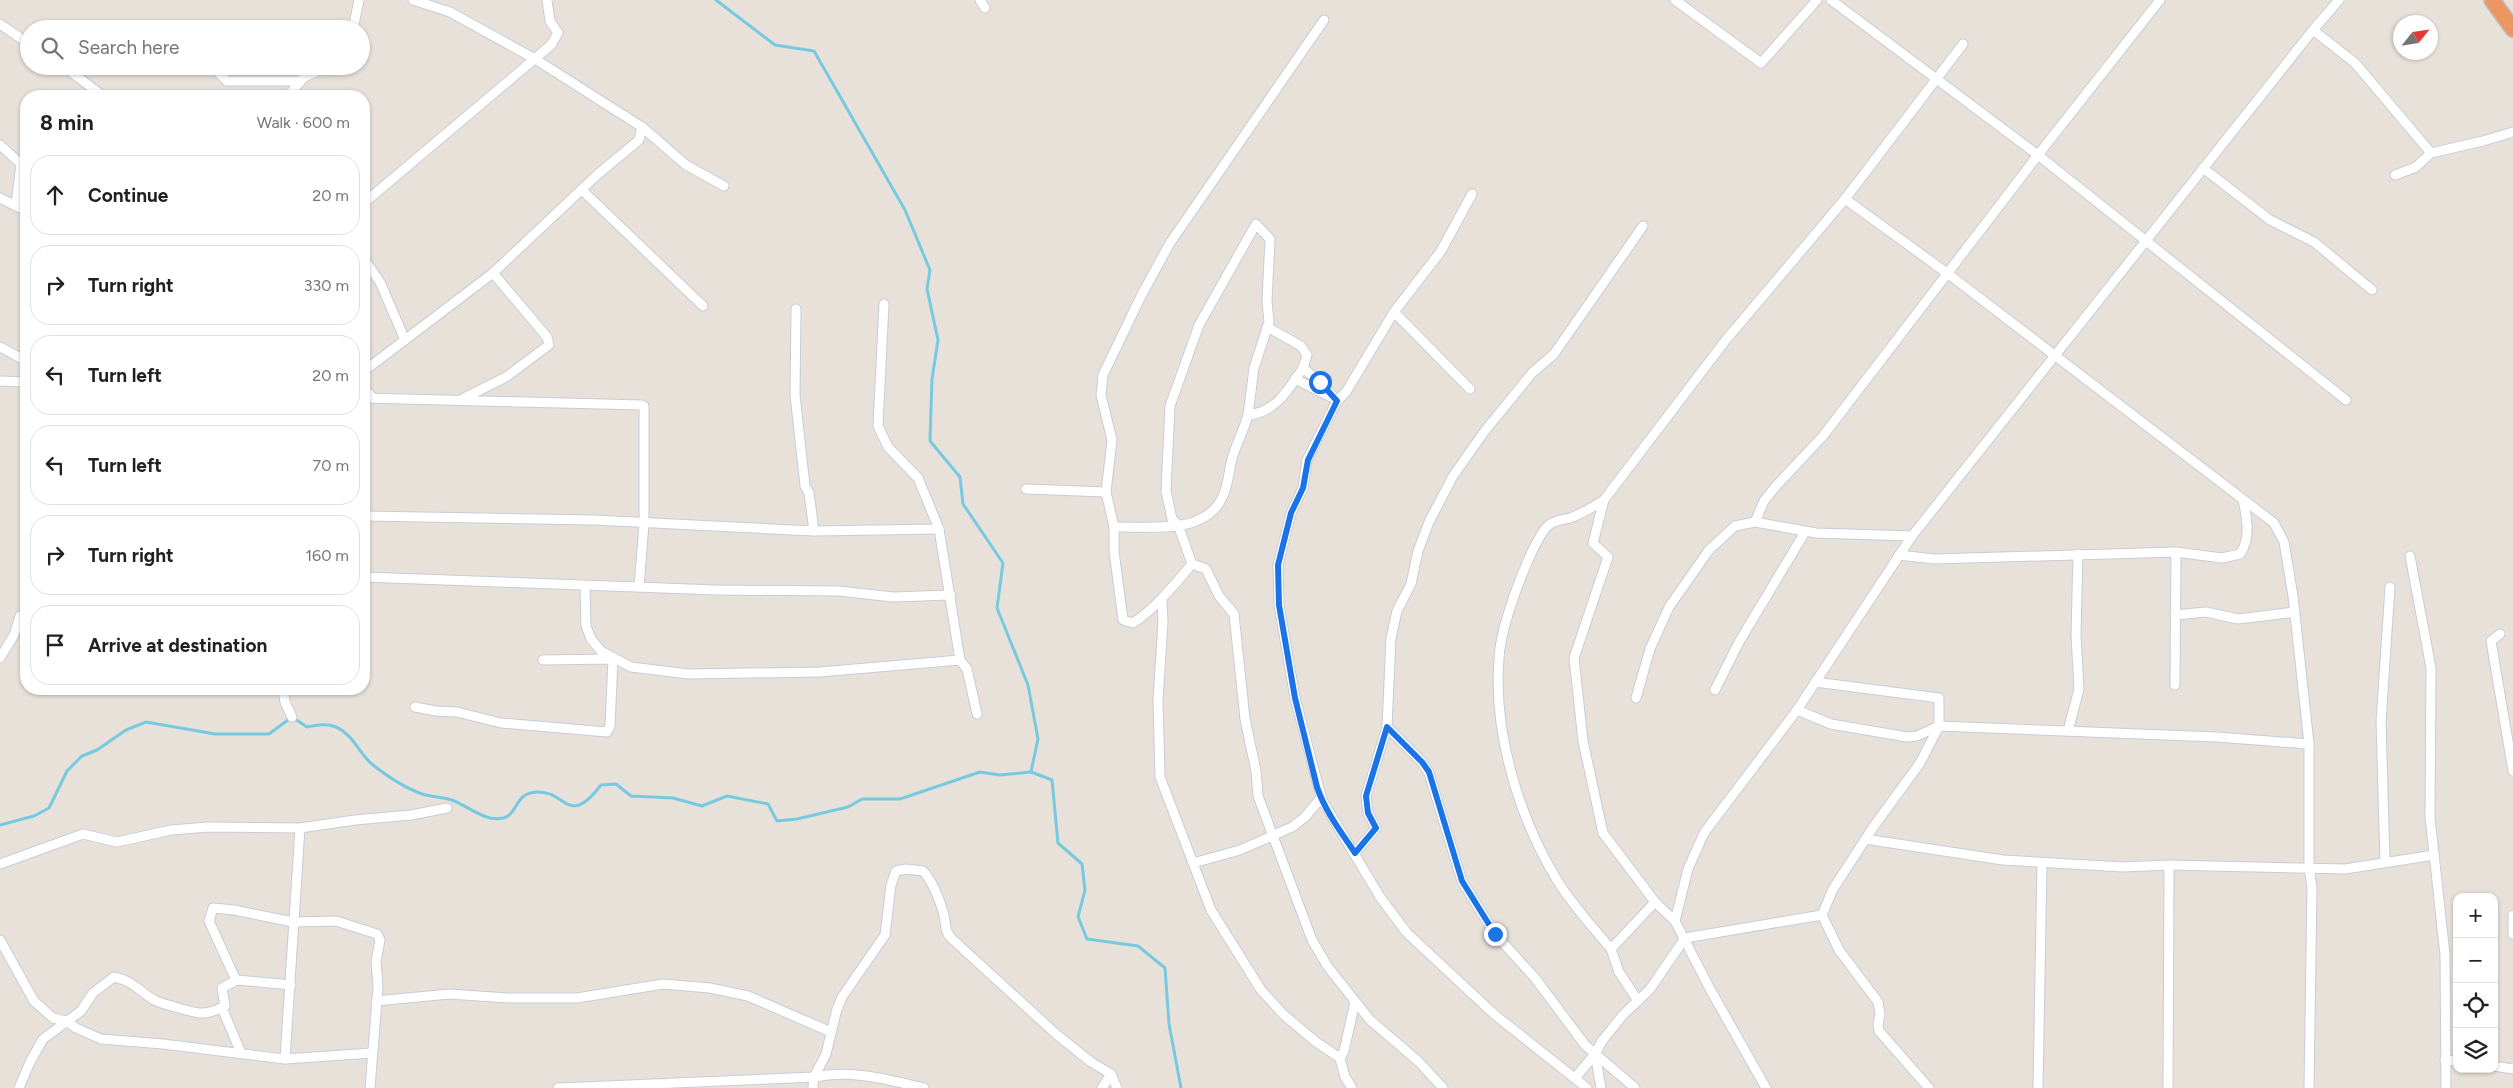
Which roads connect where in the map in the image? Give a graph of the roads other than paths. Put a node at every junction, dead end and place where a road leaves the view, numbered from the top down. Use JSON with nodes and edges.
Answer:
{"nodes":[{"id":1,"x":359,"y":0,"type":"edge"},
{"id":2,"x":413,"y":0,"type":"edge"},
{"id":3,"x":547,"y":0,"type":"edge"},
{"id":4,"x":1675,"y":0,"type":"edge"},
{"id":5,"x":1817,"y":0,"type":"edge"},
{"id":6,"x":1831,"y":0,"type":"edge"},
{"id":7,"x":2160,"y":0,"type":"edge"},
{"id":8,"x":2339,"y":0,"type":"edge"},
{"id":9,"x":2492,"y":0,"type":"edge"},
{"id":10,"x":355,"y":20,"type":"edge"},
{"id":11,"x":1324,"y":20,"type":"dead end"},
{"id":12,"x":0,"y":24,"type":"edge"},
{"id":13,"x":2512,"y":27,"type":"edge"},
{"id":14,"x":2313,"y":30,"type":"junction"},
{"id":15,"x":20,"y":38,"type":"edge"},
{"id":16,"x":1963,"y":44,"type":"dead end"},
{"id":17,"x":535,"y":59,"type":"junction"},
{"id":18,"x":75,"y":75,"type":"edge"},
{"id":19,"x":221,"y":75,"type":"edge"},
{"id":20,"x":311,"y":75,"type":"edge"},
{"id":21,"x":300,"y":80,"type":"junction"},
{"id":22,"x":1936,"y":81,"type":"junction"},
{"id":23,"x":95,"y":90,"type":"edge"},
{"id":24,"x":292,"y":90,"type":"edge"},
{"id":25,"x":642,"y":127,"type":"junction"},
{"id":26,"x":2513,"y":132,"type":"edge"},
{"id":27,"x":0,"y":145,"type":"edge"},
{"id":28,"x":2431,"y":153,"type":"junction"},
{"id":29,"x":2038,"y":155,"type":"junction"},
{"id":30,"x":20,"y":163,"type":"edge"},
{"id":31,"x":2203,"y":168,"type":"junction"},
{"id":32,"x":20,"y":172,"type":"edge"},
{"id":33,"x":2395,"y":176,"type":"dead end"},
{"id":34,"x":724,"y":186,"type":"dead end"},
{"id":35,"x":583,"y":191,"type":"junction"},
{"id":36,"x":1472,"y":194,"type":"dead end"},
{"id":37,"x":0,"y":198,"type":"edge"},
{"id":38,"x":370,"y":198,"type":"edge"},
{"id":39,"x":1845,"y":199,"type":"junction"},
{"id":40,"x":16,"y":204,"type":"junction"},
{"id":41,"x":20,"y":207,"type":"edge"},
{"id":42,"x":1643,"y":226,"type":"dead end"},
{"id":43,"x":2146,"y":242,"type":"junction"},
{"id":44,"x":370,"y":268,"type":"edge"},
{"id":45,"x":493,"y":273,"type":"junction"},
{"id":46,"x":1947,"y":273,"type":"junction"},
{"id":47,"x":2372,"y":290,"type":"dead end"},
{"id":48,"x":884,"y":304,"type":"dead end"},
{"id":49,"x":704,"y":306,"type":"dead end"},
{"id":50,"x":796,"y":309,"type":"dead end"},
{"id":51,"x":1394,"y":312,"type":"junction"},
{"id":52,"x":1267,"y":327,"type":"junction"},
{"id":53,"x":405,"y":340,"type":"junction"},
{"id":54,"x":0,"y":347,"type":"edge"},
{"id":55,"x":2054,"y":355,"type":"junction"},
{"id":56,"x":20,"y":357,"type":"edge"},
{"id":57,"x":370,"y":366,"type":"edge"},
{"id":58,"x":1303,"y":368,"type":"junction"},
{"id":59,"x":1295,"y":379,"type":"junction"},
{"id":60,"x":0,"y":382,"type":"edge"},
{"id":61,"x":20,"y":382,"type":"edge"},
{"id":62,"x":1470,"y":389,"type":"dead end"},
{"id":63,"x":370,"y":397,"type":"edge"},
{"id":64,"x":461,"y":400,"type":"junction"},
{"id":65,"x":2346,"y":400,"type":"dead end"},
{"id":66,"x":1337,"y":401,"type":"junction"},
{"id":67,"x":1248,"y":415,"type":"junction"},
{"id":68,"x":1026,"y":489,"type":"dead end"},
{"id":69,"x":1106,"y":492,"type":"junction"},
{"id":70,"x":1604,"y":500,"type":"junction"},
{"id":71,"x":2243,"y":500,"type":"junction"},
{"id":72,"x":370,"y":516,"type":"edge"},
{"id":73,"x":1756,"y":522,"type":"junction"},
{"id":74,"x":644,"y":524,"type":"junction"},
{"id":75,"x":1178,"y":525,"type":"junction"},
{"id":76,"x":939,"y":528,"type":"junction"},
{"id":77,"x":1114,"y":528,"type":"junction"},
{"id":78,"x":814,"y":531,"type":"junction"},
{"id":79,"x":1805,"y":532,"type":"junction"},
{"id":80,"x":1912,"y":536,"type":"junction"},
{"id":81,"x":2176,"y":552,"type":"junction"},
{"id":82,"x":2078,"y":554,"type":"junction"},
{"id":83,"x":1899,"y":555,"type":"junction"},
{"id":84,"x":2410,"y":556,"type":"dead end"},
{"id":85,"x":1192,"y":564,"type":"junction"},
{"id":86,"x":370,"y":577,"type":"edge"},
{"id":87,"x":585,"y":586,"type":"junction"},
{"id":88,"x":639,"y":587,"type":"junction"},
{"id":89,"x":2390,"y":587,"type":"dead end"},
{"id":90,"x":951,"y":595,"type":"junction"},
{"id":91,"x":1162,"y":599,"type":"junction"},
{"id":92,"x":2295,"y":612,"type":"junction"},
{"id":93,"x":20,"y":616,"type":"dead end"},
{"id":94,"x":2175,"y":616,"type":"junction"},
{"id":95,"x":2500,"y":634,"type":"dead end"},
{"id":96,"x":0,"y":658,"type":"edge"},
{"id":97,"x":614,"y":658,"type":"junction"},
{"id":98,"x":543,"y":660,"type":"dead end"},
{"id":99,"x":960,"y":660,"type":"junction"},
{"id":100,"x":1816,"y":682,"type":"junction"},
{"id":101,"x":2175,"y":685,"type":"dead end"},
{"id":102,"x":1715,"y":690,"type":"dead end"},
{"id":103,"x":284,"y":695,"type":"edge"},
{"id":104,"x":1636,"y":698,"type":"dead end"},
{"id":105,"x":415,"y":707,"type":"dead end"},
{"id":106,"x":1797,"y":710,"type":"junction"},
{"id":107,"x":977,"y":714,"type":"dead end"},
{"id":108,"x":292,"y":717,"type":"dead end"},
{"id":109,"x":1939,"y":726,"type":"junction"},
{"id":110,"x":1387,"y":727,"type":"junction"},
{"id":111,"x":2068,"y":731,"type":"junction"},
{"id":112,"x":2309,"y":744,"type":"junction"},
{"id":113,"x":2513,"y":771,"type":"edge"},
{"id":114,"x":1321,"y":798,"type":"junction"},
{"id":115,"x":447,"y":808,"type":"dead end"},
{"id":116,"x":300,"y":828,"type":"junction"},
{"id":117,"x":1272,"y":836,"type":"junction"},
{"id":118,"x":1865,"y":840,"type":"junction"},
{"id":119,"x":1355,"y":853,"type":"junction"},
{"id":120,"x":2434,"y":855,"type":"junction"},
{"id":121,"x":2042,"y":862,"type":"junction"},
{"id":122,"x":2385,"y":862,"type":"junction"},
{"id":123,"x":1193,"y":863,"type":"junction"},
{"id":124,"x":0,"y":864,"type":"edge"},
{"id":125,"x":2169,"y":864,"type":"junction"},
{"id":126,"x":2309,"y":867,"type":"junction"},
{"id":127,"x":1655,"y":902,"type":"junction"},
{"id":128,"x":1822,"y":915,"type":"junction"},
{"id":129,"x":2513,"y":915,"type":"edge"},
{"id":130,"x":1675,"y":921,"type":"junction"},
{"id":131,"x":293,"y":922,"type":"junction"},
{"id":132,"x":2513,"y":934,"type":"edge"},
{"id":133,"x":1685,"y":938,"type":"junction"},
{"id":134,"x":0,"y":940,"type":"edge"},
{"id":135,"x":1611,"y":949,"type":"junction"},
{"id":136,"x":238,"y":980,"type":"junction"},
{"id":137,"x":290,"y":985,"type":"junction"},
{"id":138,"x":376,"y":1001,"type":"junction"},
{"id":139,"x":1638,"y":1001,"type":"junction"},
{"id":140,"x":1355,"y":1002,"type":"junction"},
{"id":141,"x":222,"y":1008,"type":"junction"},
{"id":142,"x":66,"y":1021,"type":"junction"},
{"id":143,"x":831,"y":1032,"type":"junction"},
{"id":144,"x":241,"y":1053,"type":"junction"},
{"id":145,"x":372,"y":1053,"type":"junction"},
{"id":146,"x":1596,"y":1054,"type":"junction"},
{"id":147,"x":1340,"y":1058,"type":"junction"},
{"id":148,"x":285,"y":1060,"type":"junction"},
{"id":149,"x":2445,"y":1060,"type":"junction"},
{"id":150,"x":2453,"y":1061,"type":"edge"},
{"id":151,"x":2498,"y":1067,"type":"edge"},
{"id":152,"x":2513,"y":1069,"type":"edge"},
{"id":153,"x":1111,"y":1074,"type":"junction"},
{"id":154,"x":814,"y":1077,"type":"junction"},
{"id":155,"x":1575,"y":1078,"type":"junction"},
{"id":156,"x":19,"y":1088,"type":"edge"},
{"id":157,"x":370,"y":1088,"type":"edge"},
{"id":158,"x":558,"y":1088,"type":"edge"},
{"id":159,"x":813,"y":1088,"type":"edge"},
{"id":160,"x":924,"y":1088,"type":"edge"},
{"id":161,"x":1102,"y":1088,"type":"edge"},
{"id":162,"x":1117,"y":1088,"type":"edge"},
{"id":163,"x":1352,"y":1088,"type":"edge"},
{"id":164,"x":1443,"y":1088,"type":"edge"},
{"id":165,"x":1587,"y":1088,"type":"edge"},
{"id":166,"x":1601,"y":1088,"type":"edge"},
{"id":167,"x":1635,"y":1088,"type":"edge"},
{"id":168,"x":1766,"y":1088,"type":"edge"},
{"id":169,"x":1929,"y":1088,"type":"edge"},
{"id":170,"x":2038,"y":1088,"type":"edge"},
{"id":171,"x":2168,"y":1088,"type":"edge"},
{"id":172,"x":2309,"y":1088,"type":"edge"},
{"id":173,"x":2446,"y":1088,"type":"edge"}],
"edges":[{"from":1,"to":10,"type":"street"},
{"from":2,"to":17,"type":"street"},
{"from":3,"to":17,"type":"street"},
{"from":4,"to":5,"type":"street"},
{"from":6,"to":22,"type":"street"},
{"from":7,"to":29,"type":"street"},
{"from":8,"to":14,"type":"street"},
{"from":9,"to":13,"type":"highway"},
{"from":11,"to":69,"type":"street"},
{"from":12,"to":15,"type":"street"},
{"from":14,"to":28,"type":"street"},
{"from":14,"to":31,"type":"street"},
{"from":16,"to":22,"type":"street"},
{"from":17,"to":25,"type":"street"},
{"from":17,"to":38,"type":"street"},
{"from":18,"to":23,"type":"street"},
{"from":19,"to":21,"type":"street"},
{"from":20,"to":21,"type":"street"},
{"from":21,"to":24,"type":"street"},
{"from":22,"to":29,"type":"street"},
{"from":22,"to":39,"type":"street"},
{"from":25,"to":34,"type":"street"},
{"from":25,"to":35,"type":"street"},
{"from":26,"to":28,"type":"street"},
{"from":27,"to":30,"type":"street"},
{"from":28,"to":33,"type":"street"},
{"from":29,"to":43,"type":"street"},
{"from":29,"to":46,"type":"street"},
{"from":31,"to":43,"type":"street"},
{"from":31,"to":47,"type":"street"},
{"from":32,"to":40,"type":"street"},
{"from":35,"to":45,"type":"street"},
{"from":35,"to":49,"type":"street"},
{"from":36,"to":51,"type":"street"},
{"from":37,"to":40,"type":"street"},
{"from":39,"to":46,"type":"street"},
{"from":39,"to":70,"type":"street"},
{"from":40,"to":41,"type":"street"},
{"from":42,"to":110,"type":"street"},
{"from":43,"to":55,"type":"street"},
{"from":43,"to":65,"type":"street"},
{"from":44,"to":53,"type":"street"},
{"from":45,"to":53,"type":"street"},
{"from":45,"to":64,"type":"street"},
{"from":46,"to":55,"type":"street"},
{"from":46,"to":73,"type":"street"},
{"from":48,"to":76,"type":"street"},
{"from":50,"to":78,"type":"street"},
{"from":51,"to":62,"type":"street"},
{"from":51,"to":66,"type":"street"},
{"from":52,"to":58,"type":"street"},
{"from":52,"to":67,"type":"street"},
{"from":52,"to":75,"type":"street"},
{"from":53,"to":57,"type":"street"},
{"from":54,"to":56,"type":"street"},
{"from":55,"to":71,"type":"street"},
{"from":55,"to":80,"type":"street"},
{"from":58,"to":59,"type":"street"},
{"from":58,"to":66,"type":"street"},
{"from":59,"to":66,"type":"street"},
{"from":59,"to":67,"type":"street"},
{"from":60,"to":61,"type":"street"},
{"from":63,"to":64,"type":"street"},
{"from":64,"to":74,"type":"street"},
{"from":66,"to":114,"type":"street"},
{"from":67,"to":75,"type":"street"},
{"from":68,"to":69,"type":"street"},
{"from":69,"to":77,"type":"street"},
{"from":70,"to":127,"type":"street"},
{"from":70,"to":135,"type":"street"},
{"from":71,"to":81,"type":"street"},
{"from":71,"to":92,"type":"street"},
{"from":72,"to":74,"type":"street"},
{"from":73,"to":79,"type":"street"},
{"from":73,"to":104,"type":"street"},
{"from":74,"to":78,"type":"street"},
{"from":74,"to":88,"type":"street"},
{"from":75,"to":77,"type":"street"},
{"from":75,"to":85,"type":"street"},
{"from":76,"to":78,"type":"street"},
{"from":76,"to":90,"type":"street"},
{"from":77,"to":91,"type":"street"},
{"from":79,"to":80,"type":"street"},
{"from":79,"to":102,"type":"street"},
{"from":80,"to":83,"type":"street"},
{"from":81,"to":82,"type":"street"},
{"from":81,"to":94,"type":"street"},
{"from":82,"to":83,"type":"street"},
{"from":82,"to":111,"type":"street"},
{"from":83,"to":100,"type":"street"},
{"from":84,"to":120,"type":"street"},
{"from":85,"to":91,"type":"street"},
{"from":85,"to":117,"type":"street"},
{"from":86,"to":87,"type":"street"},
{"from":87,"to":88,"type":"street"},
{"from":87,"to":97,"type":"street"},
{"from":88,"to":90,"type":"street"},
{"from":89,"to":122,"type":"street"},
{"from":90,"to":99,"type":"street"},
{"from":91,"to":123,"type":"street"},
{"from":92,"to":94,"type":"street"},
{"from":92,"to":112,"type":"street"},
{"from":93,"to":96,"type":"street"},
{"from":94,"to":101,"type":"street"},
{"from":95,"to":113,"type":"street"},
{"from":97,"to":98,"type":"street"},
{"from":97,"to":99,"type":"street"},
{"from":97,"to":105,"type":"street"},
{"from":99,"to":107,"type":"street"},
{"from":100,"to":106,"type":"street"},
{"from":100,"to":109,"type":"street"},
{"from":103,"to":108,"type":"street"},
{"from":106,"to":109,"type":"street"},
{"from":106,"to":130,"type":"street"},
{"from":109,"to":111,"type":"street"},
{"from":109,"to":118,"type":"street"},
{"from":110,"to":119,"type":"street"},
{"from":110,"to":146,"type":"street"},
{"from":111,"to":112,"type":"street"},
{"from":112,"to":126,"type":"street"},
{"from":114,"to":117,"type":"street"},
{"from":114,"to":119,"type":"street"},
{"from":115,"to":116,"type":"street"},
{"from":116,"to":124,"type":"street"},
{"from":116,"to":131,"type":"street"},
{"from":117,"to":123,"type":"street"},
{"from":117,"to":140,"type":"street"},
{"from":118,"to":121,"type":"street"},
{"from":118,"to":128,"type":"street"},
{"from":119,"to":155,"type":"street"},
{"from":120,"to":122,"type":"street"},
{"from":120,"to":149,"type":"street"},
{"from":121,"to":125,"type":"street"},
{"from":121,"to":170,"type":"street"},
{"from":122,"to":126,"type":"street"},
{"from":123,"to":147,"type":"street"},
{"from":125,"to":126,"type":"street"},
{"from":125,"to":171,"type":"street"},
{"from":126,"to":172,"type":"street"},
{"from":127,"to":130,"type":"street"},
{"from":127,"to":135,"type":"street"},
{"from":128,"to":133,"type":"street"},
{"from":128,"to":169,"type":"street"},
{"from":129,"to":132,"type":"street"},
{"from":130,"to":133,"type":"street"},
{"from":131,"to":136,"type":"street"},
{"from":131,"to":137,"type":"street"},
{"from":131,"to":138,"type":"street"},
{"from":133,"to":139,"type":"street"},
{"from":133,"to":168,"type":"street"},
{"from":134,"to":142,"type":"street"},
{"from":135,"to":139,"type":"street"},
{"from":136,"to":137,"type":"street"},
{"from":136,"to":141,"type":"street"},
{"from":137,"to":148,"type":"street"},
{"from":138,"to":143,"type":"street"},
{"from":138,"to":145,"type":"street"},
{"from":139,"to":146,"type":"street"},
{"from":140,"to":147,"type":"street"},
{"from":140,"to":164,"type":"street"},
{"from":141,"to":142,"type":"street"},
{"from":141,"to":144,"type":"street"},
{"from":142,"to":144,"type":"street"},
{"from":142,"to":156,"type":"street"},
{"from":143,"to":153,"type":"street"},
{"from":143,"to":154,"type":"street"},
{"from":144,"to":148,"type":"street"},
{"from":145,"to":148,"type":"street"},
{"from":145,"to":157,"type":"street"},
{"from":146,"to":155,"type":"street"},
{"from":146,"to":166,"type":"street"},
{"from":146,"to":167,"type":"street"},
{"from":147,"to":163,"type":"street"},
{"from":149,"to":150,"type":"street"},
{"from":149,"to":173,"type":"street"},
{"from":151,"to":152,"type":"street"},
{"from":153,"to":161,"type":"street"},
{"from":153,"to":162,"type":"street"},
{"from":154,"to":158,"type":"street"},
{"from":154,"to":159,"type":"street"},
{"from":154,"to":160,"type":"street"},
{"from":155,"to":165,"type":"street"}]}
